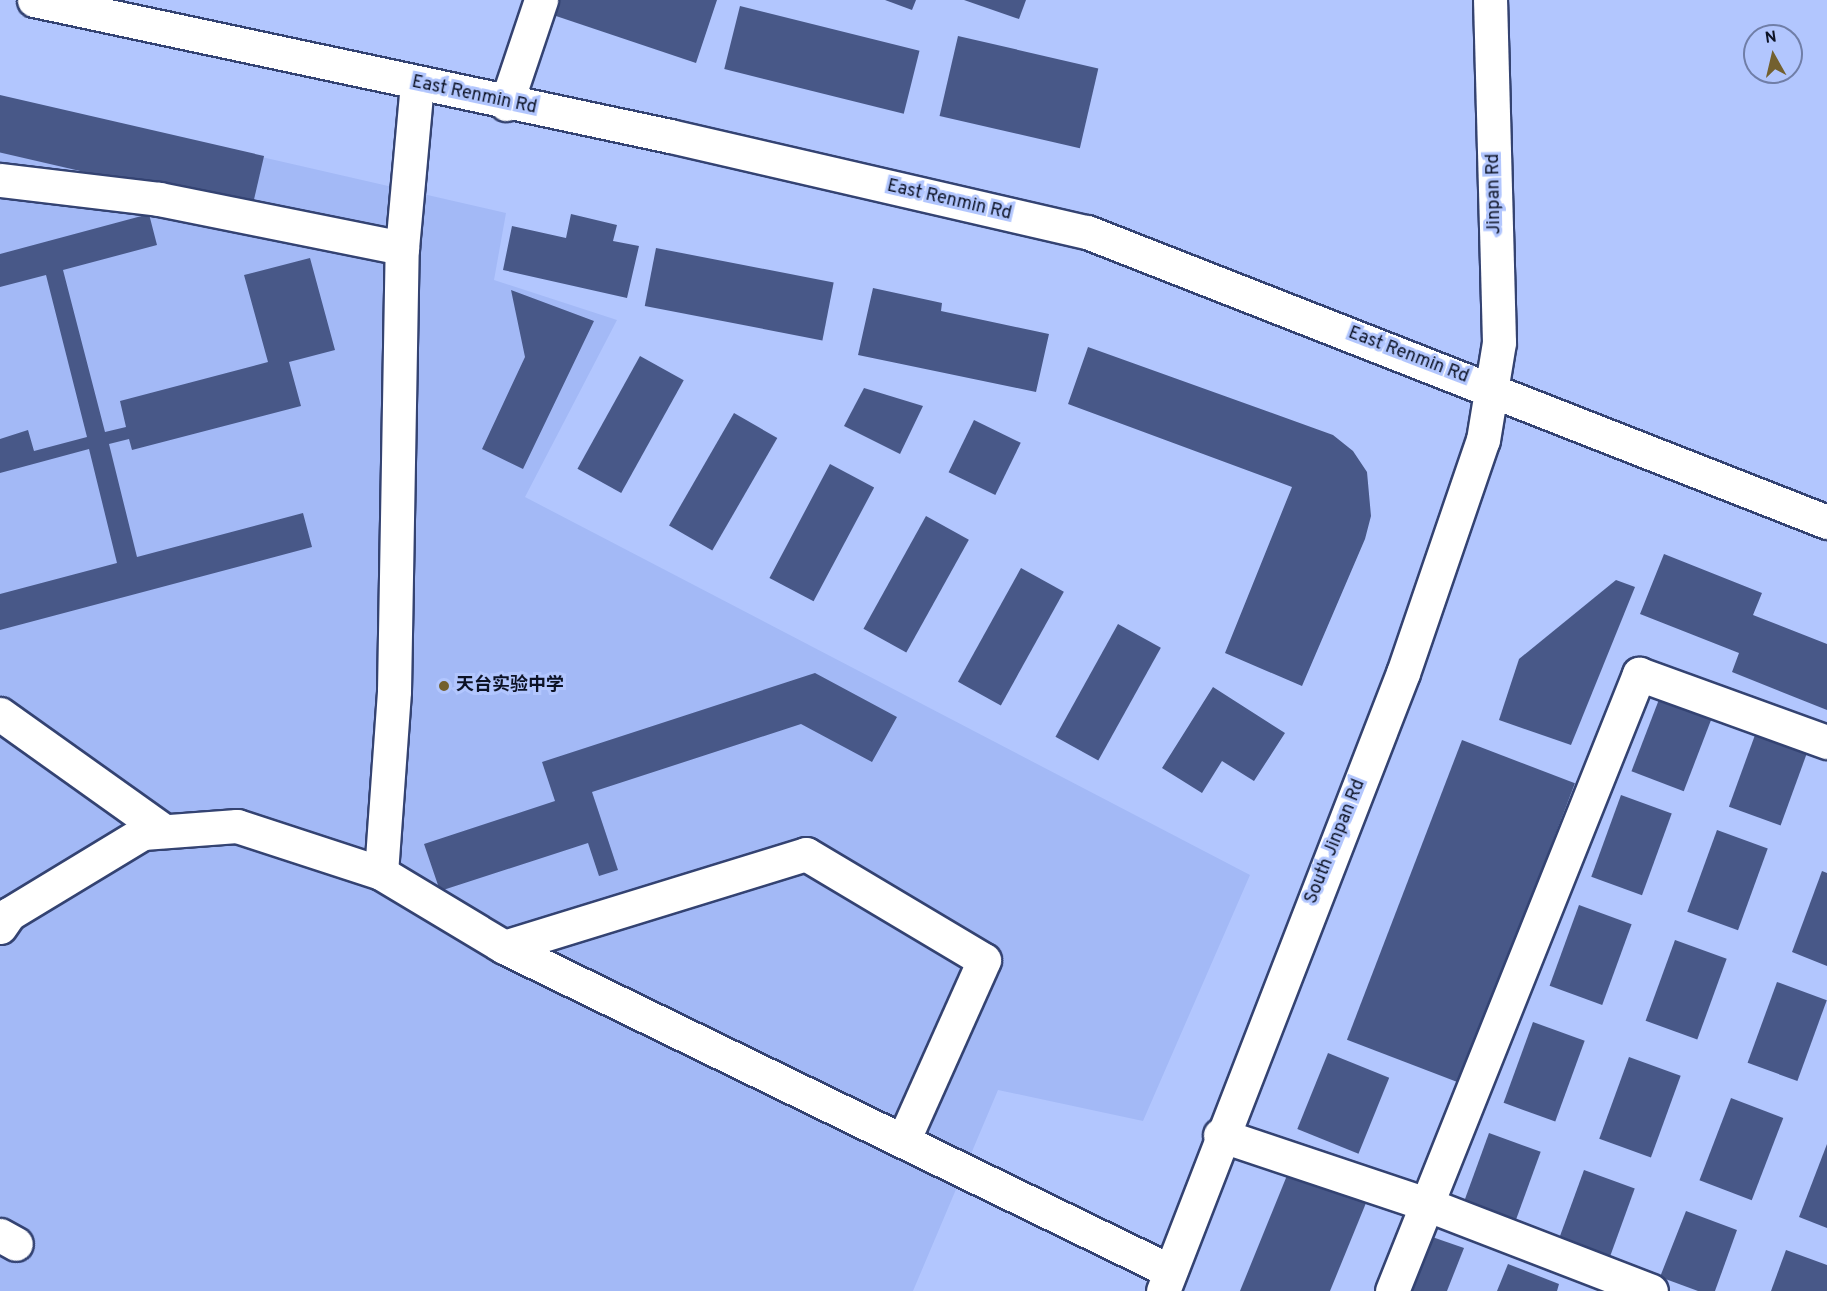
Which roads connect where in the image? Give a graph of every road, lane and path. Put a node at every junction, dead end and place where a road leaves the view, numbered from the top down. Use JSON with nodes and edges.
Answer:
{"nodes":[{"id":1,"x":34,"y":0,"type":"edge"},
{"id":2,"x":541,"y":0,"type":"edge"},
{"id":3,"x":1490,"y":0,"type":"edge"},
{"id":4,"x":417,"y":84,"type":"junction"},
{"id":5,"x":506,"y":104,"type":"junction"},
{"id":6,"x":0,"y":180,"type":"edge"},
{"id":7,"x":402,"y":248,"type":"junction"},
{"id":8,"x":1493,"y":389,"type":"junction"},
{"id":9,"x":1827,"y":522,"type":"edge"},
{"id":10,"x":0,"y":714,"type":"edge"},
{"id":11,"x":1827,"y":742,"type":"edge"},
{"id":12,"x":164,"y":831,"type":"junction"},
{"id":13,"x":381,"y":873,"type":"junction"},
{"id":14,"x":0,"y":927,"type":"edge"},
{"id":15,"x":504,"y":947,"type":"junction"},
{"id":16,"x":1220,"y":1135,"type":"junction"},
{"id":17,"x":903,"y":1141,"type":"junction"},
{"id":18,"x":1426,"y":1204,"type":"junction"},
{"id":19,"x":1166,"y":1281,"type":"edge"},
{"id":20,"x":1392,"y":1291,"type":"edge"},
{"id":21,"x":1651,"y":1291,"type":"edge"}],
"edges":[{"from":1,"to":4,"type":"main road","name":"East Renmin Rd"},
{"from":2,"to":5,"type":"main road"},
{"from":3,"to":8,"type":"main road","name":"Jinpan Rd"},
{"from":4,"to":5,"type":"main road","name":"East Renmin Rd"},
{"from":4,"to":7,"type":"main road"},
{"from":5,"to":8,"type":"main road","name":"East Renmin Rd"},
{"from":6,"to":7,"type":"main road"},
{"from":7,"to":13,"type":"main road"},
{"from":8,"to":9,"type":"main road","name":"East Renmin Rd"},
{"from":8,"to":16,"type":"main road","name":"South Jinpan Rd"},
{"from":10,"to":12,"type":"main road"},
{"from":11,"to":18,"type":"main road"},
{"from":12,"to":13,"type":"main road"},
{"from":12,"to":14,"type":"main road"},
{"from":13,"to":15,"type":"main road"},
{"from":15,"to":17,"type":"main road"},
{"from":15,"to":17,"type":"main road"},
{"from":16,"to":18,"type":"main road"},
{"from":16,"to":19,"type":"main road","name":"South Jinpan Rd"},
{"from":17,"to":19,"type":"main road"},
{"from":18,"to":20,"type":"main road"},
{"from":18,"to":21,"type":"main road"}]}
